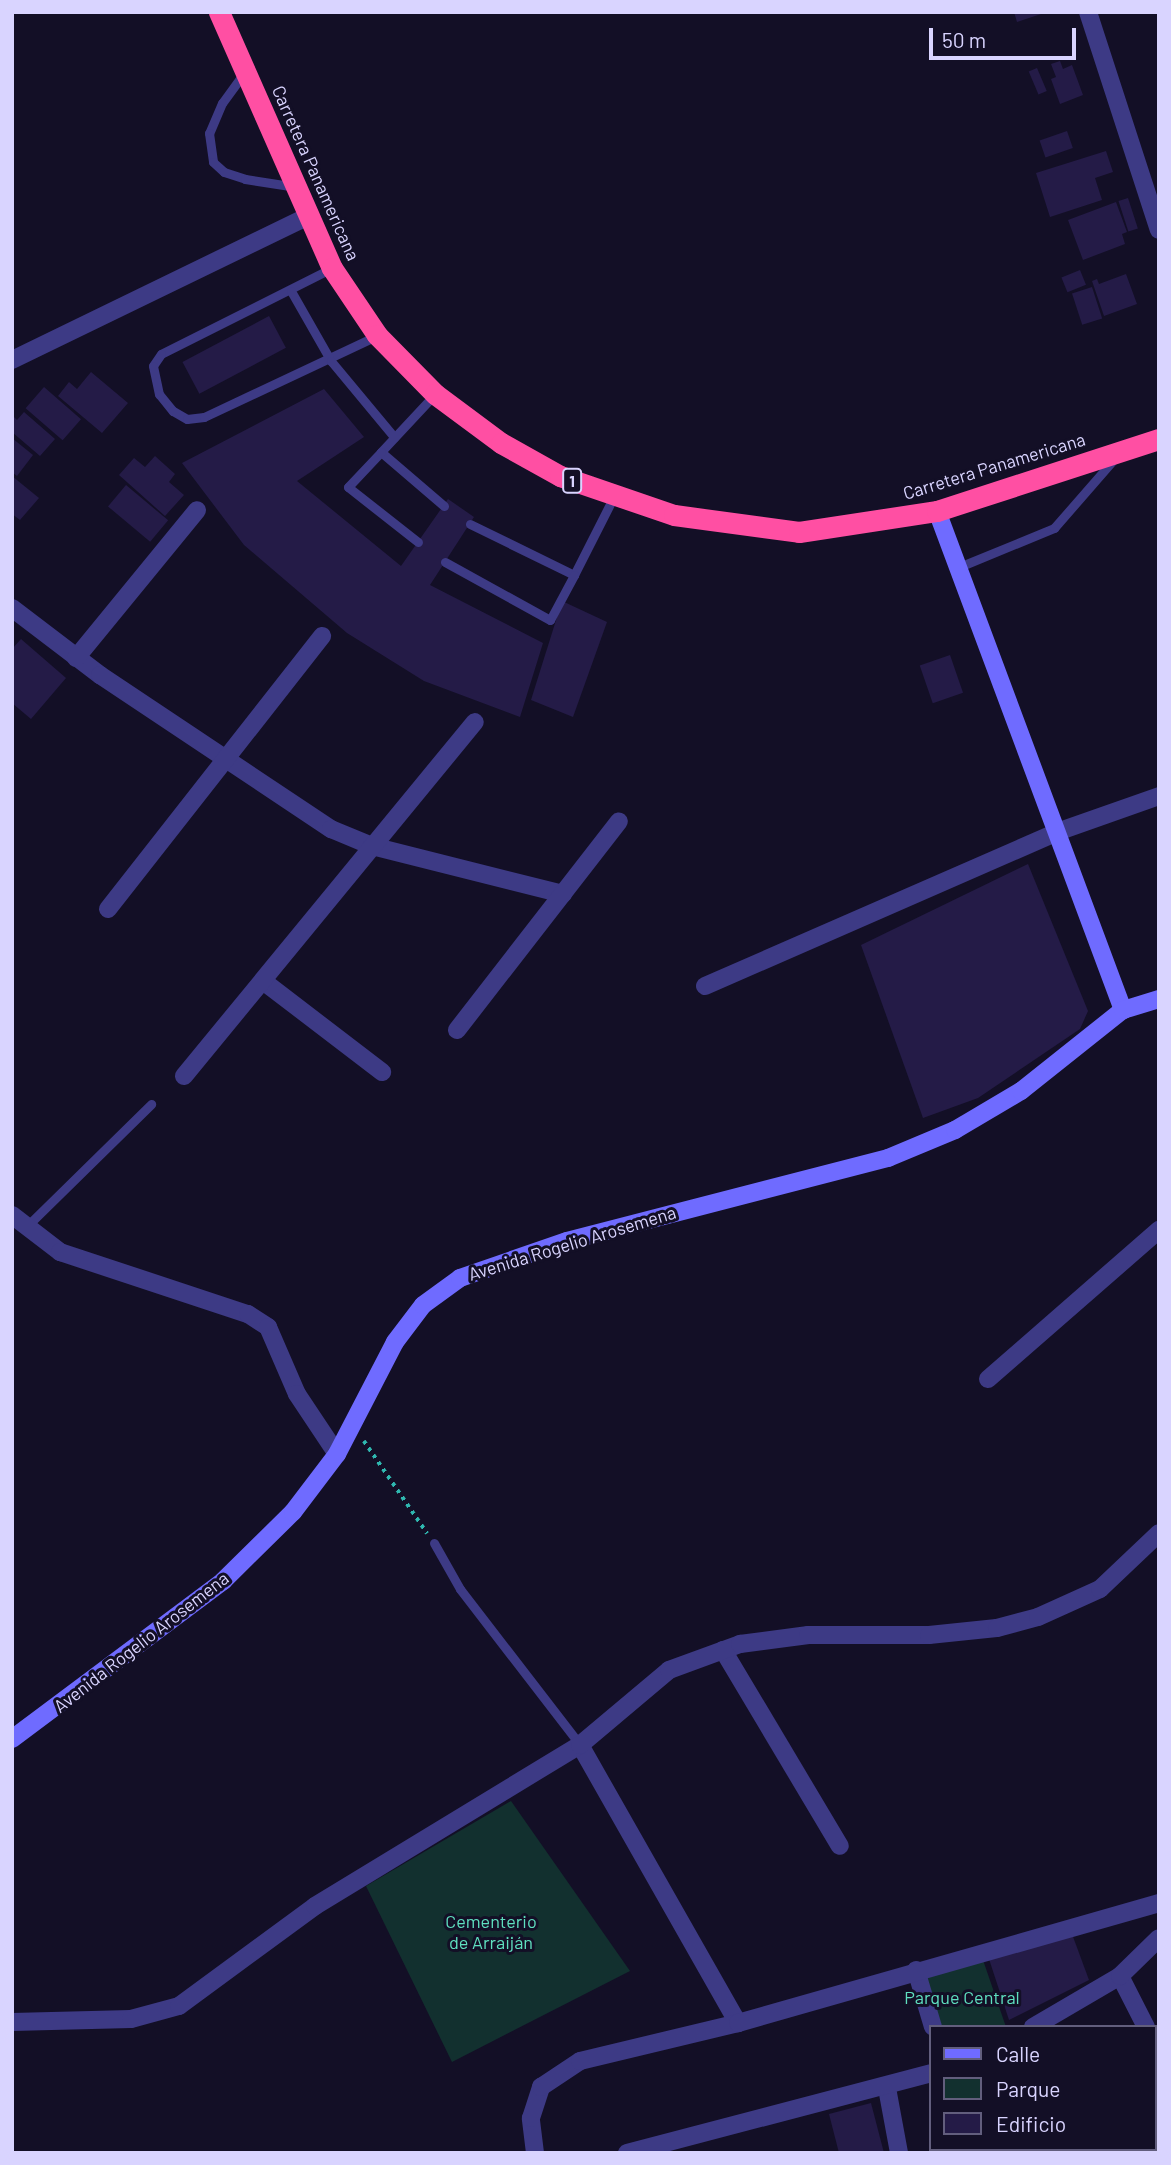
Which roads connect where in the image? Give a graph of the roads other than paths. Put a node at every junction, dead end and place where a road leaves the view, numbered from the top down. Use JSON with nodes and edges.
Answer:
{"nodes":[{"id":1,"x":219,"y":12,"type":"edge"},
{"id":2,"x":1088,"y":12,"type":"edge"},
{"id":3,"x":246,"y":72,"type":"junction"},
{"id":4,"x":296,"y":187,"type":"junction"},
{"id":5,"x":309,"y":216,"type":"junction"},
{"id":6,"x":1159,"y":230,"type":"edge"},
{"id":7,"x":332,"y":268,"type":"junction"},
{"id":8,"x":290,"y":291,"type":"junction"},
{"id":9,"x":377,"y":335,"type":"junction"},
{"id":10,"x":12,"y":360,"type":"edge"},
{"id":11,"x":331,"y":361,"type":"junction"},
{"id":12,"x":435,"y":394,"type":"junction"},
{"id":13,"x":394,"y":437,"type":"junction"},
{"id":14,"x":1159,"y":439,"type":"edge"},
{"id":15,"x":381,"y":452,"type":"junction"},
{"id":16,"x":1120,"y":452,"type":"junction"},
{"id":17,"x":613,"y":498,"type":"junction"},
{"id":18,"x":443,"y":506,"type":"dead end"},
{"id":19,"x":197,"y":510,"type":"dead end"},
{"id":20,"x":937,"y":511,"type":"junction"},
{"id":21,"x":470,"y":524,"type":"dead end"},
{"id":22,"x":418,"y":542,"type":"dead end"},
{"id":23,"x":445,"y":562,"type":"dead end"},
{"id":24,"x":958,"y":567,"type":"junction"},
{"id":25,"x":574,"y":575,"type":"junction"},
{"id":26,"x":12,"y":608,"type":"edge"},
{"id":27,"x":322,"y":636,"type":"dead end"},
{"id":28,"x":76,"y":658,"type":"junction"},
{"id":29,"x":475,"y":722,"type":"dead end"},
{"id":30,"x":225,"y":762,"type":"junction"},
{"id":31,"x":1159,"y":796,"type":"edge"},
{"id":32,"x":619,"y":821,"type":"dead end"},
{"id":33,"x":1057,"y":832,"type":"junction"},
{"id":34,"x":372,"y":846,"type":"junction"},
{"id":35,"x":563,"y":894,"type":"junction"},
{"id":36,"x":108,"y":909,"type":"dead end"},
{"id":37,"x":262,"y":981,"type":"junction"},
{"id":38,"x":705,"y":986,"type":"dead end"},
{"id":39,"x":1159,"y":999,"type":"edge"},
{"id":40,"x":1123,"y":1010,"type":"junction"},
{"id":41,"x":457,"y":1030,"type":"dead end"},
{"id":42,"x":382,"y":1072,"type":"dead end"},
{"id":43,"x":184,"y":1076,"type":"dead end"},
{"id":44,"x":151,"y":1104,"type":"dead end"},
{"id":45,"x":18,"y":1221,"type":"edge"},
{"id":46,"x":1159,"y":1230,"type":"edge"},
{"id":47,"x":988,"y":1379,"type":"dead end"},
{"id":48,"x":337,"y":1454,"type":"junction"},
{"id":49,"x":1159,"y":1533,"type":"edge"},
{"id":50,"x":434,"y":1543,"type":"road end"},
{"id":51,"x":723,"y":1650,"type":"junction"},
{"id":52,"x":12,"y":1739,"type":"edge"},
{"id":53,"x":580,"y":1745,"type":"junction"},
{"id":54,"x":840,"y":1846,"type":"dead end"},
{"id":55,"x":1159,"y":1903,"type":"edge"},
{"id":56,"x":1159,"y":1938,"type":"edge"},
{"id":57,"x":916,"y":1970,"type":"junction"},
{"id":58,"x":1120,"y":1976,"type":"junction"},
{"id":59,"x":12,"y":2022,"type":"edge"},
{"id":60,"x":738,"y":2023,"type":"junction"},
{"id":61,"x":932,"y":2025,"type":"edge"},
{"id":62,"x":1036,"y":2025,"type":"edge"},
{"id":63,"x":1145,"y":2025,"type":"edge"},
{"id":64,"x":930,"y":2073,"type":"edge"},
{"id":65,"x":887,"y":2088,"type":"junction"},
{"id":66,"x":535,"y":2153,"type":"edge"},
{"id":67,"x":627,"y":2153,"type":"edge"},
{"id":68,"x":899,"y":2153,"type":"edge"}],
"edges":[{"from":1,"to":3,"type":"highway","name":"Carretera Panamericana","number":"1"},
{"from":2,"to":6,"type":"street"},
{"from":3,"to":4,"type":"highway","name":"Carretera Panamericana","number":"1"},
{"from":3,"to":4,"type":"lane"},
{"from":4,"to":5,"type":"highway","name":"Carretera Panamericana","number":"1"},
{"from":5,"to":7,"type":"highway","name":"Carretera Panamericana","number":"1"},
{"from":5,"to":10,"type":"street"},
{"from":7,"to":8,"type":"lane"},
{"from":7,"to":9,"type":"highway","name":"Carretera Panamericana","number":"1"},
{"from":8,"to":11,"type":"lane"},
{"from":8,"to":11,"type":"lane"},
{"from":9,"to":11,"type":"lane"},
{"from":9,"to":12,"type":"highway","name":"Carretera Panamericana","number":"1"},
{"from":11,"to":13,"type":"lane"},
{"from":12,"to":13,"type":"lane"},
{"from":12,"to":17,"type":"highway","name":"Carretera Panamericana","number":"1"},
{"from":13,"to":15,"type":"lane"},
{"from":14,"to":16,"type":"highway","name":"Carretera Panamericana","number":"1"},
{"from":15,"to":18,"type":"lane"},
{"from":15,"to":22,"type":"lane"},
{"from":16,"to":20,"type":"highway","name":"Carretera Panamericana","number":"1"},
{"from":16,"to":24,"type":"lane"},
{"from":17,"to":20,"type":"highway","name":"Carretera Panamericana","number":"1"},
{"from":17,"to":25,"type":"lane"},
{"from":19,"to":28,"type":"street"},
{"from":20,"to":24,"type":"street"},
{"from":21,"to":25,"type":"lane"},
{"from":23,"to":25,"type":"lane"},
{"from":24,"to":33,"type":"street"},
{"from":26,"to":28,"type":"street"},
{"from":27,"to":30,"type":"street"},
{"from":28,"to":30,"type":"street"},
{"from":29,"to":34,"type":"street"},
{"from":30,"to":34,"type":"street"},
{"from":30,"to":36,"type":"street"},
{"from":31,"to":33,"type":"street"},
{"from":32,"to":35,"type":"street"},
{"from":33,"to":38,"type":"street"},
{"from":33,"to":40,"type":"street"},
{"from":34,"to":35,"type":"street"},
{"from":34,"to":37,"type":"street"},
{"from":35,"to":41,"type":"street"},
{"from":37,"to":42,"type":"street"},
{"from":37,"to":43,"type":"street"},
{"from":39,"to":40,"type":"street","name":"Avenida Rogelio Arosemena"},
{"from":40,"to":48,"type":"street","name":"Avenida Rogelio Arosemena"},
{"from":44,"to":45,"type":"lane"},
{"from":45,"to":48,"type":"street"},
{"from":46,"to":47,"type":"street"},
{"from":48,"to":52,"type":"street","name":"Avenida Rogelio Arosemena"},
{"from":49,"to":51,"type":"street"},
{"from":50,"to":53,"type":"lane"},
{"from":51,"to":53,"type":"street"},
{"from":51,"to":54,"type":"street"},
{"from":53,"to":59,"type":"street"},
{"from":53,"to":60,"type":"street"},
{"from":55,"to":57,"type":"street"},
{"from":56,"to":58,"type":"street"},
{"from":57,"to":60,"type":"street"},
{"from":57,"to":61,"type":"street"},
{"from":58,"to":62,"type":"street"},
{"from":58,"to":63,"type":"street"},
{"from":60,"to":66,"type":"street"},
{"from":64,"to":65,"type":"street"},
{"from":65,"to":67,"type":"street"},
{"from":65,"to":68,"type":"street"}]}
